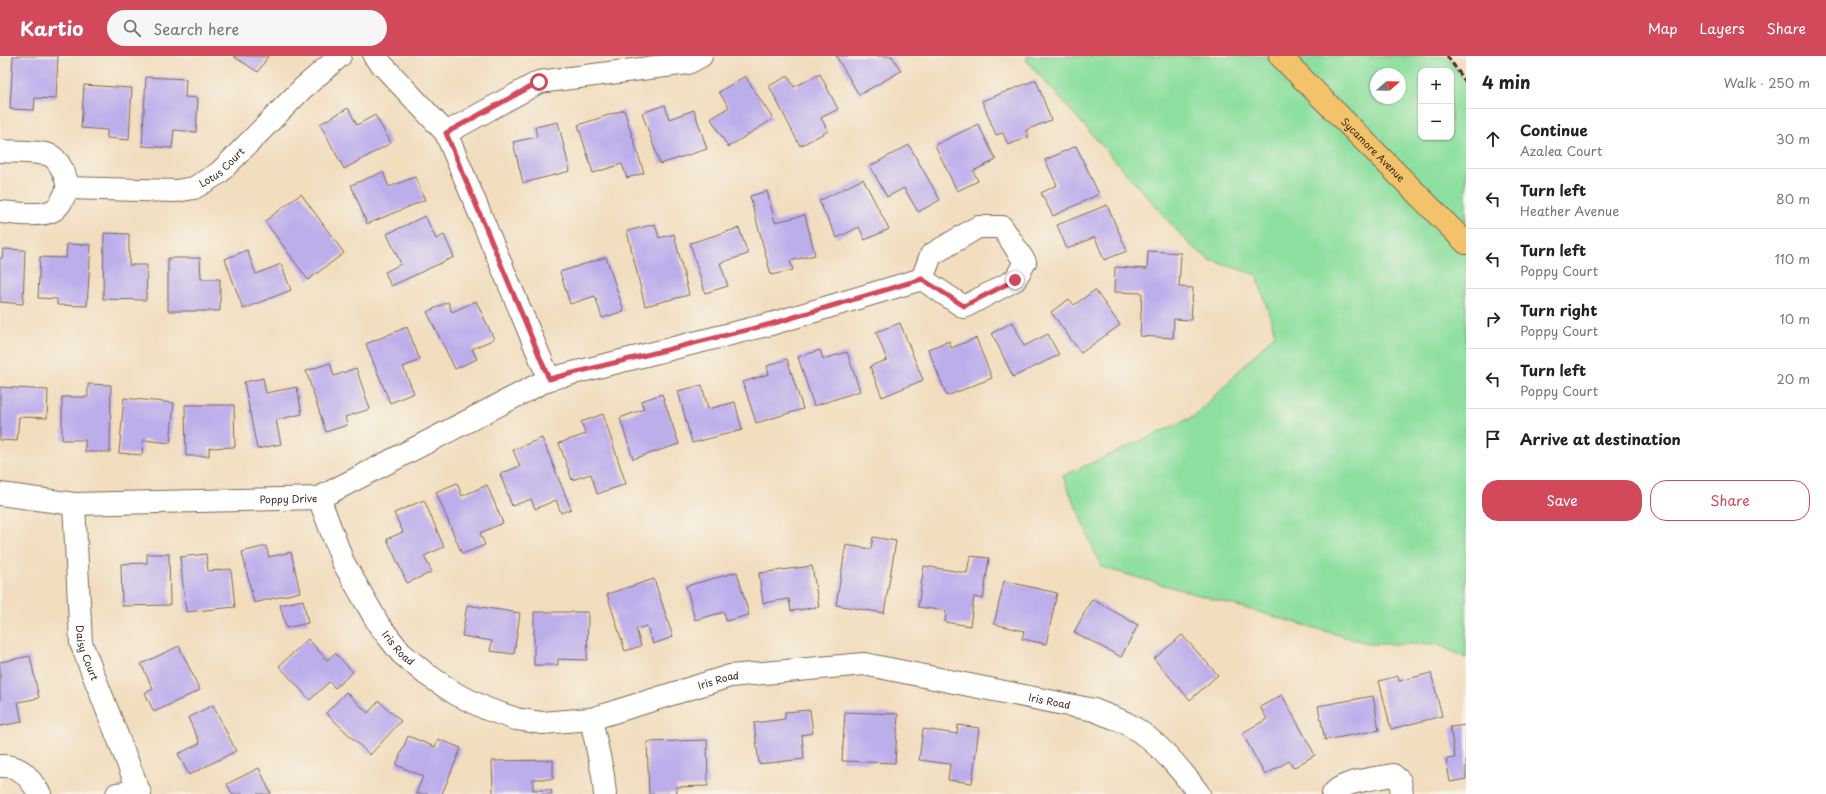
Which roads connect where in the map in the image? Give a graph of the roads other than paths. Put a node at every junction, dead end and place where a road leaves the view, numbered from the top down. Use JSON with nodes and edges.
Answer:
{"nodes":[{"id":1,"x":340,"y":56,"type":"edge"},
{"id":2,"x":374,"y":56,"type":"edge"},
{"id":3,"x":701,"y":56,"type":"edge"},
{"id":4,"x":1280,"y":56,"type":"edge"},
{"id":5,"x":446,"y":133,"type":"junction"},
{"id":6,"x":0,"y":151,"type":"edge"},
{"id":7,"x":67,"y":188,"type":"junction"},
{"id":8,"x":0,"y":212,"type":"edge"},
{"id":9,"x":1466,"y":243,"type":"edge"},
{"id":10,"x":922,"y":279,"type":"dead end"},
{"id":11,"x":549,"y":379,"type":"junction"},
{"id":12,"x":0,"y":494,"type":"edge"},
{"id":13,"x":319,"y":498,"type":"junction"},
{"id":14,"x":74,"y":504,"type":"junction"},
{"id":15,"x":591,"y":719,"type":"junction"},
{"id":16,"x":0,"y":766,"type":"edge"},
{"id":17,"x":140,"y":793,"type":"edge"},
{"id":18,"x":40,"y":794,"type":"edge"},
{"id":19,"x":117,"y":794,"type":"edge"},
{"id":20,"x":605,"y":794,"type":"edge"},
{"id":21,"x":1199,"y":794,"type":"edge"},
{"id":22,"x":1333,"y":794,"type":"edge"},
{"id":23,"x":1402,"y":794,"type":"edge"}],
"edges":[{"from":1,"to":7,"type":"street","name":"Lotus Court"},
{"from":2,"to":5,"type":"street"},
{"from":3,"to":5,"type":"street"},
{"from":4,"to":9,"type":"main road","name":"Sycamore Avenue"},
{"from":5,"to":11,"type":"street"},
{"from":6,"to":7,"type":"street"},
{"from":7,"to":8,"type":"street"},
{"from":10,"to":11,"type":"street","name":"Poppy Drive"},
{"from":11,"to":13,"type":"street","name":"Poppy Drive"},
{"from":12,"to":14,"type":"street","name":"Poppy Drive"},
{"from":13,"to":14,"type":"street","name":"Poppy Drive"},
{"from":13,"to":15,"type":"street","name":"Iris Road"},
{"from":14,"to":17,"type":"street","name":"Daisy Court"},
{"from":15,"to":20,"type":"street"},
{"from":15,"to":21,"type":"street","name":"Iris Road"},
{"from":16,"to":18,"type":"street"},
{"from":17,"to":19,"type":"street"},
{"from":22,"to":23,"type":"street"}]}
